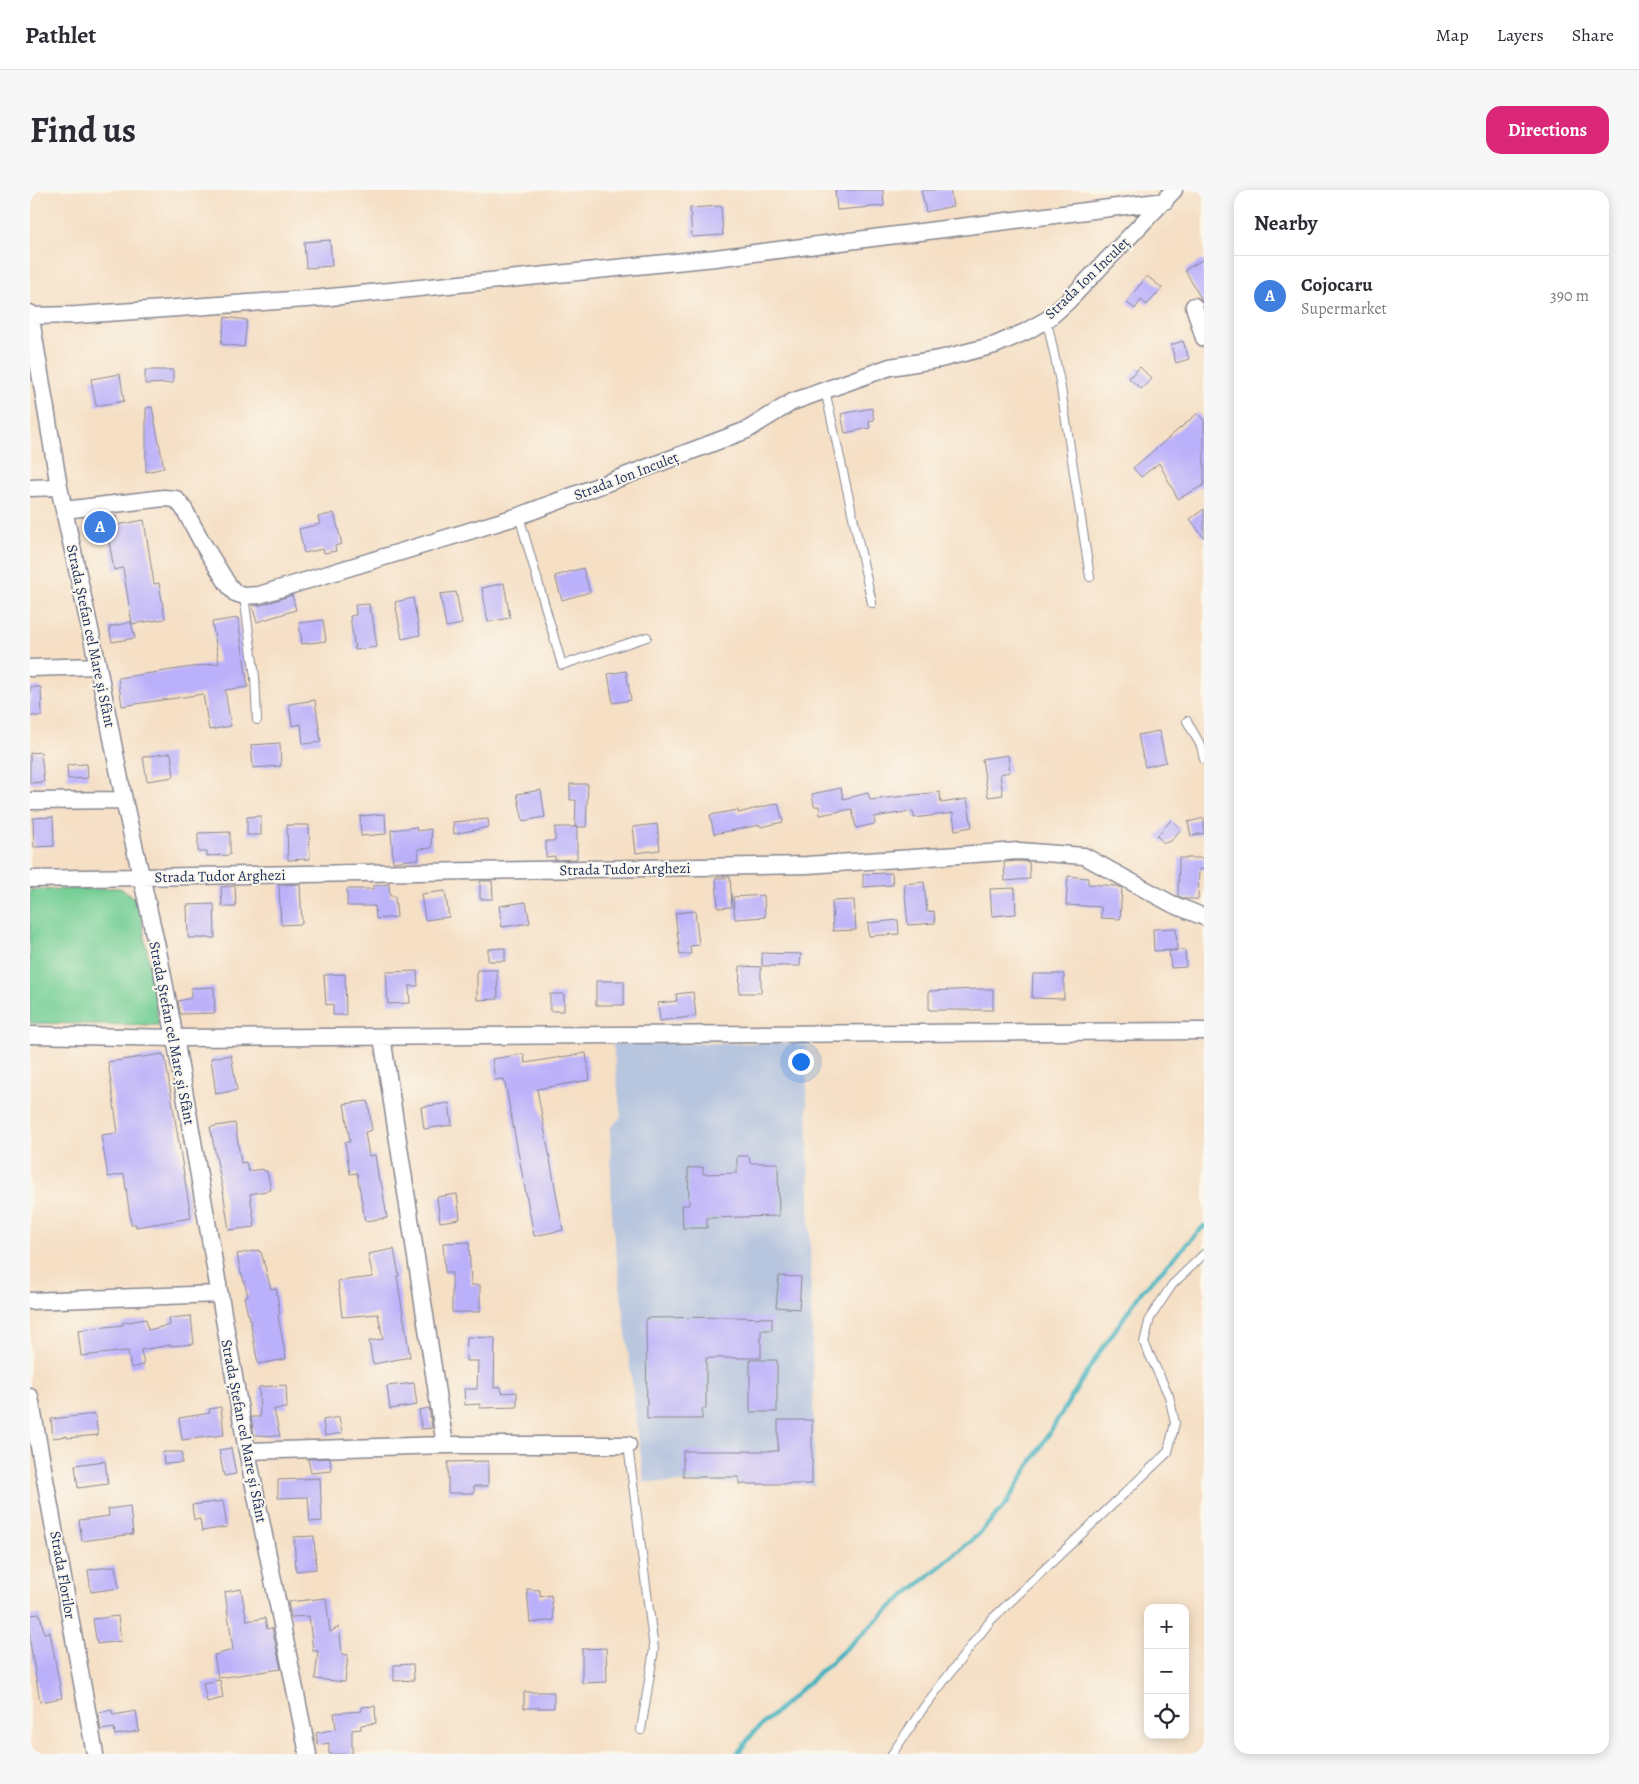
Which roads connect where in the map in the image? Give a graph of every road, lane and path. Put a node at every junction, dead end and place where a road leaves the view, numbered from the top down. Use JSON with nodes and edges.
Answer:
{"nodes":[{"id":1,"x":1170,"y":195,"type":"edge"},
{"id":2,"x":1194,"y":306,"type":"dead end"},
{"id":3,"x":30,"y":314,"type":"edge"},
{"id":4,"x":1041,"y":322,"type":"junction"},
{"id":5,"x":1204,"y":338,"type":"edge"},
{"id":6,"x":825,"y":390,"type":"junction"},
{"id":7,"x":59,"y":487,"type":"junction"},
{"id":8,"x":30,"y":488,"type":"edge"},
{"id":9,"x":64,"y":510,"type":"junction"},
{"id":10,"x":519,"y":516,"type":"junction"},
{"id":11,"x":1090,"y":577,"type":"dead end"},
{"id":12,"x":244,"y":596,"type":"junction"},
{"id":13,"x":872,"y":603,"type":"dead end"},
{"id":14,"x":647,"y":637,"type":"dead end"},
{"id":15,"x":98,"y":666,"type":"junction"},
{"id":16,"x":30,"y":668,"type":"edge"},
{"id":17,"x":257,"y":720,"type":"dead end"},
{"id":18,"x":1186,"y":721,"type":"dead end"},
{"id":19,"x":1204,"y":759,"type":"edge"},
{"id":20,"x":124,"y":800,"type":"junction"},
{"id":21,"x":30,"y":801,"type":"edge"},
{"id":22,"x":141,"y":877,"type":"junction"},
{"id":23,"x":30,"y":879,"type":"edge"},
{"id":24,"x":1204,"y":917,"type":"edge"},
{"id":25,"x":1204,"y":1031,"type":"edge"},
{"id":26,"x":30,"y":1035,"type":"edge"},
{"id":27,"x":382,"y":1037,"type":"junction"},
{"id":28,"x":175,"y":1038,"type":"junction"},
{"id":29,"x":1204,"y":1254,"type":"edge"},
{"id":30,"x":219,"y":1294,"type":"junction"},
{"id":31,"x":30,"y":1301,"type":"edge"},
{"id":32,"x":30,"y":1396,"type":"edge"},
{"id":33,"x":445,"y":1444,"type":"junction"},
{"id":34,"x":628,"y":1446,"type":"joint"},
{"id":35,"x":247,"y":1451,"type":"junction"},
{"id":36,"x":641,"y":1730,"type":"dead end"},
{"id":37,"x":95,"y":1754,"type":"edge"},
{"id":38,"x":308,"y":1754,"type":"edge"},
{"id":39,"x":892,"y":1754,"type":"edge"}],
"edges":[{"from":1,"to":3,"type":"street"},
{"from":1,"to":4,"type":"street","name":"Strada Ion Inculeț"},
{"from":2,"to":5,"type":"street"},
{"from":3,"to":7,"type":"street","name":"Strada Ștefan cel Mare și Sfânt"},
{"from":4,"to":6,"type":"street","name":"Strada Ion Inculeț"},
{"from":4,"to":11,"type":"lane"},
{"from":6,"to":10,"type":"street","name":"Strada Ion Inculeț"},
{"from":6,"to":13,"type":"lane"},
{"from":7,"to":8,"type":"street"},
{"from":7,"to":9,"type":"street","name":"Strada Ștefan cel Mare și Sfânt"},
{"from":9,"to":12,"type":"street"},
{"from":9,"to":15,"type":"street","name":"Strada Ștefan cel Mare și Sfânt"},
{"from":10,"to":12,"type":"street","name":"Strada Ion Inculeț"},
{"from":10,"to":14,"type":"lane"},
{"from":12,"to":17,"type":"lane"},
{"from":15,"to":16,"type":"street"},
{"from":15,"to":20,"type":"street","name":"Strada Ștefan cel Mare și Sfânt"},
{"from":18,"to":19,"type":"lane"},
{"from":20,"to":21,"type":"street"},
{"from":20,"to":22,"type":"street","name":"Strada Ștefan cel Mare și Sfânt"},
{"from":22,"to":23,"type":"street","name":"Strada Tudor Arghezi"},
{"from":22,"to":24,"type":"street","name":"Strada Tudor Arghezi"},
{"from":22,"to":28,"type":"street","name":"Strada Ștefan cel Mare și Sfânt"},
{"from":25,"to":27,"type":"street"},
{"from":26,"to":28,"type":"street"},
{"from":27,"to":28,"type":"street"},
{"from":27,"to":33,"type":"street"},
{"from":28,"to":30,"type":"street","name":"Strada Ștefan cel Mare și Sfânt"},
{"from":29,"to":39,"type":"lane"},
{"from":30,"to":31,"type":"street"},
{"from":30,"to":35,"type":"street","name":"Strada Ștefan cel Mare și Sfânt"},
{"from":32,"to":37,"type":"street","name":"Strada Florilor"},
{"from":33,"to":34,"type":"street"},
{"from":33,"to":35,"type":"street"},
{"from":34,"to":36,"type":"lane"},
{"from":35,"to":38,"type":"street","name":"Strada Ștefan cel Mare și Sfânt"}]}
